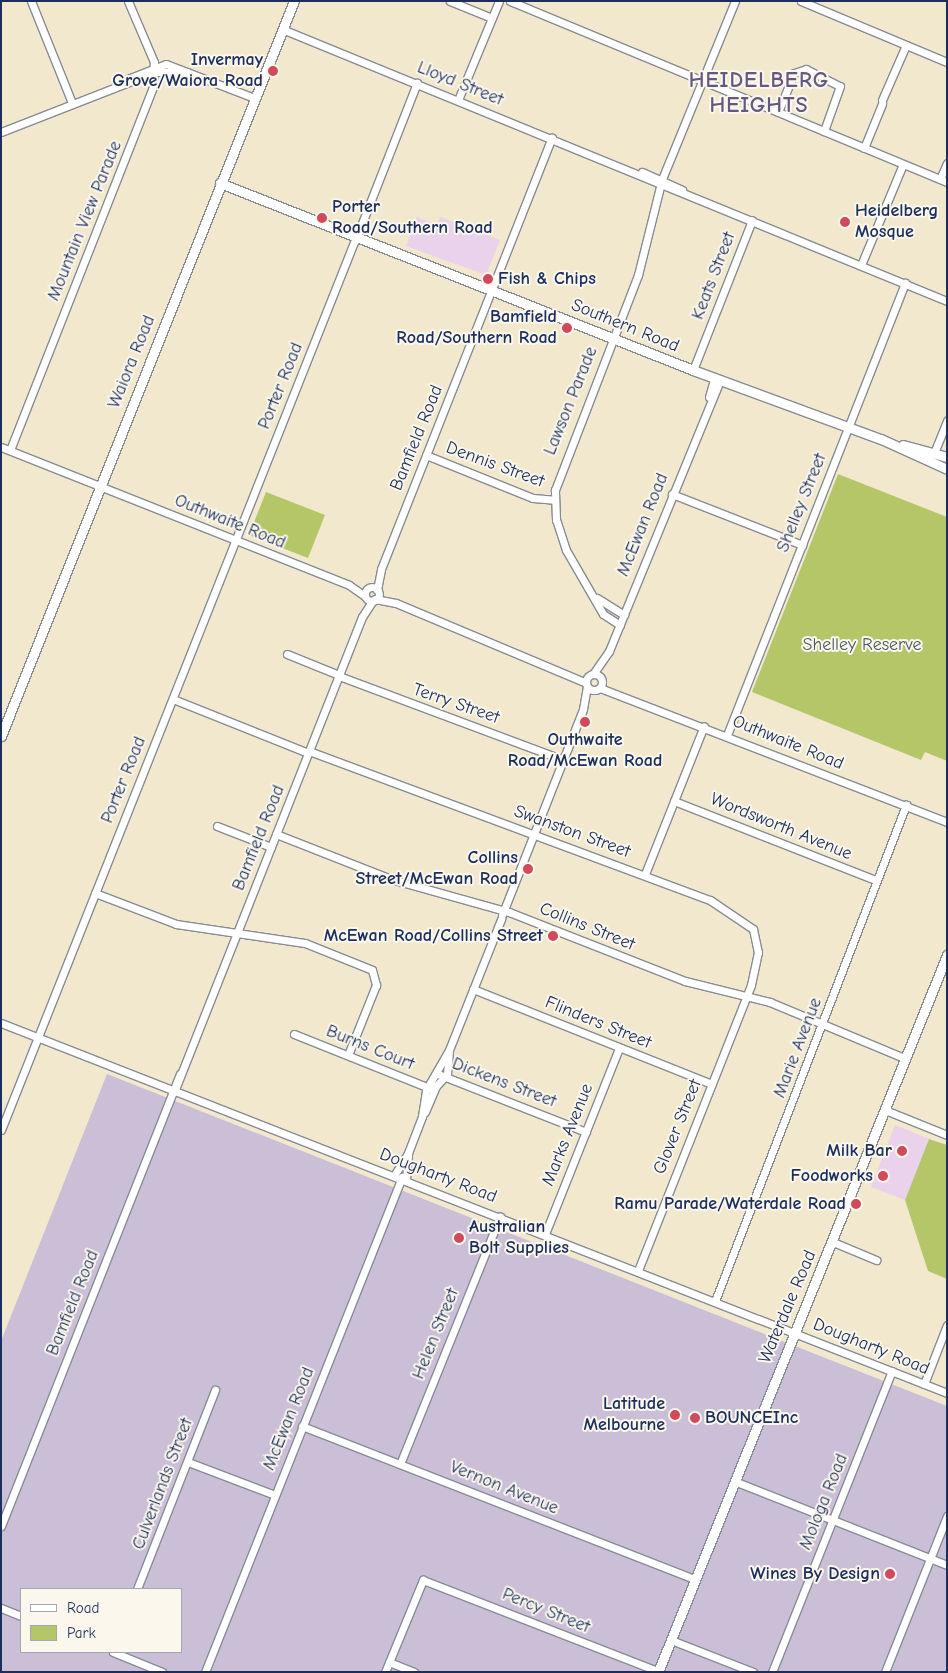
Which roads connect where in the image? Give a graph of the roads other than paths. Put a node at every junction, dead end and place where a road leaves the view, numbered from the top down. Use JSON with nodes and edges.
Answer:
{"nodes":[{"id":1,"x":32,"y":1,"type":"edge"},
{"id":2,"x":128,"y":1,"type":"edge"},
{"id":3,"x":294,"y":1,"type":"edge"},
{"id":4,"x":450,"y":1,"type":"edge"},
{"id":5,"x":499,"y":1,"type":"edge"},
{"id":6,"x":510,"y":1,"type":"edge"},
{"id":7,"x":735,"y":1,"type":"edge"},
{"id":8,"x":801,"y":1,"type":"edge"},
{"id":9,"x":492,"y":18,"type":"junction"},
{"id":10,"x":282,"y":29,"type":"junction"},
{"id":11,"x":906,"y":45,"type":"junction"},
{"id":12,"x":946,"y":60,"type":"edge"},
{"id":13,"x":155,"y":69,"type":"junction"},
{"id":14,"x":702,"y":80,"type":"junction"},
{"id":15,"x":417,"y":84,"type":"junction"},
{"id":16,"x":254,"y":98,"type":"junction"},
{"id":17,"x":458,"y":100,"type":"junction"},
{"id":18,"x":72,"y":103,"type":"junction"},
{"id":19,"x":778,"y":112,"type":"junction"},
{"id":20,"x":824,"y":131,"type":"junction"},
{"id":21,"x":1,"y":132,"type":"edge"},
{"id":22,"x":552,"y":138,"type":"junction"},
{"id":23,"x":864,"y":148,"type":"junction"},
{"id":24,"x":947,"y":163,"type":"edge"},
{"id":25,"x":903,"y":164,"type":"junction"},
{"id":26,"x":943,"y":180,"type":"edge"},
{"id":27,"x":661,"y":182,"type":"junction"},
{"id":28,"x":220,"y":183,"type":"junction"},
{"id":29,"x":752,"y":220,"type":"junction"},
{"id":30,"x":356,"y":237,"type":"junction"},
{"id":31,"x":861,"y":265,"type":"junction"},
{"id":32,"x":905,"y":283,"type":"junction"},
{"id":33,"x":491,"y":291,"type":"junction"},
{"id":34,"x":947,"y":300,"type":"edge"},
{"id":35,"x":612,"y":339,"type":"junction"},
{"id":36,"x":693,"y":370,"type":"junction"},
{"id":37,"x":717,"y":380,"type":"junction"},
{"id":38,"x":947,"y":421,"type":"edge"},
{"id":39,"x":849,"y":427,"type":"junction"},
{"id":40,"x":881,"y":439,"type":"junction"},
{"id":41,"x":1,"y":447,"type":"edge"},
{"id":42,"x":10,"y":450,"type":"junction"},
{"id":43,"x":934,"y":453,"type":"junction"},
{"id":44,"x":426,"y":455,"type":"junction"},
{"id":45,"x":947,"y":457,"type":"edge"},
{"id":46,"x":947,"y":469,"type":"edge"},
{"id":47,"x":100,"y":486,"type":"junction"},
{"id":48,"x":672,"y":494,"type":"junction"},
{"id":49,"x":554,"y":500,"type":"junction"},
{"id":50,"x":235,"y":540,"type":"junction"},
{"id":51,"x":802,"y":545,"type":"junction"},
{"id":52,"x":381,"y":569,"type":"junction"},
{"id":53,"x":349,"y":584,"type":"junction"},
{"id":54,"x":369,"y":587,"type":"junction"},
{"id":55,"x":378,"y":591,"type":"junction"},
{"id":56,"x":365,"y":596,"type":"junction"},
{"id":57,"x":594,"y":596,"type":"junction"},
{"id":58,"x":374,"y":600,"type":"junction"},
{"id":59,"x":396,"y":603,"type":"junction"},
{"id":60,"x":624,"y":615,"type":"junction"},
{"id":61,"x":362,"y":617,"type":"junction"},
{"id":62,"x":620,"y":625,"type":"junction"},
{"id":63,"x":287,"y":654,"type":"dead end"},
{"id":64,"x":605,"y":659,"type":"junction"},
{"id":65,"x":339,"y":675,"type":"junction"},
{"id":66,"x":602,"y":679,"type":"junction"},
{"id":67,"x":589,"y":680,"type":"junction"},
{"id":68,"x":598,"y":689,"type":"junction"},
{"id":69,"x":618,"y":692,"type":"junction"},
{"id":70,"x":172,"y":699,"type":"junction"},
{"id":71,"x":583,"y":709,"type":"junction"},
{"id":72,"x":704,"y":726,"type":"junction"},
{"id":73,"x":727,"y":734,"type":"junction"},
{"id":74,"x":1,"y":736,"type":"edge"},
{"id":75,"x":309,"y":752,"type":"junction"},
{"id":76,"x":564,"y":760,"type":"junction"},
{"id":77,"x":674,"y":801,"type":"junction"},
{"id":78,"x":906,"y":805,"type":"junction"},
{"id":79,"x":947,"y":822,"type":"edge"},
{"id":80,"x":217,"y":826,"type":"dead end"},
{"id":81,"x":535,"y":832,"type":"junction"},
{"id":82,"x":276,"y":834,"type":"junction"},
{"id":83,"x":271,"y":847,"type":"junction"},
{"id":84,"x":645,"y":874,"type":"junction"},
{"id":85,"x":876,"y":880,"type":"junction"},
{"id":86,"x":95,"y":892,"type":"junction"},
{"id":87,"x":504,"y":911,"type":"junction"},
{"id":88,"x":237,"y":934,"type":"junction"},
{"id":89,"x":947,"y":955,"type":"edge"},
{"id":90,"x":473,"y":989,"type":"junction"},
{"id":91,"x":746,"y":996,"type":"junction"},
{"id":92,"x":1,"y":1023,"type":"edge"},
{"id":93,"x":825,"y":1024,"type":"junction"},
{"id":94,"x":294,"y":1034,"type":"dead end"},
{"id":95,"x":38,"y":1038,"type":"junction"},
{"id":96,"x":619,"y":1048,"type":"junction"},
{"id":97,"x":348,"y":1055,"type":"junction"},
{"id":98,"x":906,"y":1057,"type":"junction"},
{"id":99,"x":442,"y":1075,"type":"junction"},
{"id":100,"x":712,"y":1084,"type":"junction"},
{"id":101,"x":431,"y":1088,"type":"junction"},
{"id":102,"x":174,"y":1092,"type":"junction"},
{"id":103,"x":885,"y":1110,"type":"junction"},
{"id":104,"x":1,"y":1130,"type":"edge"},
{"id":105,"x":586,"y":1132,"type":"junction"},
{"id":106,"x":947,"y":1134,"type":"edge"},
{"id":107,"x":408,"y":1153,"type":"junction"},
{"id":108,"x":401,"y":1176,"type":"junction"},
{"id":109,"x":500,"y":1216,"type":"junction"},
{"id":110,"x":545,"y":1234,"type":"junction"},
{"id":111,"x":833,"y":1242,"type":"junction"},
{"id":112,"x":876,"y":1260,"type":"dead end"},
{"id":113,"x":638,"y":1270,"type":"junction"},
{"id":114,"x":715,"y":1301,"type":"junction"},
{"id":115,"x":947,"y":1325,"type":"edge"},
{"id":116,"x":795,"y":1333,"type":"junction"},
{"id":117,"x":892,"y":1371,"type":"junction"},
{"id":118,"x":924,"y":1384,"type":"junction"},
{"id":119,"x":215,"y":1390,"type":"dead end"},
{"id":120,"x":947,"y":1393,"type":"edge"},
{"id":121,"x":302,"y":1426,"type":"junction"},
{"id":122,"x":188,"y":1462,"type":"junction"},
{"id":123,"x":400,"y":1464,"type":"junction"},
{"id":124,"x":734,"y":1481,"type":"junction"},
{"id":125,"x":275,"y":1495,"type":"junction"},
{"id":126,"x":947,"y":1516,"type":"edge"},
{"id":127,"x":833,"y":1520,"type":"junction"},
{"id":128,"x":1,"y":1526,"type":"edge"},
{"id":129,"x":930,"y":1559,"type":"junction"},
{"id":130,"x":947,"y":1565,"type":"edge"},
{"id":131,"x":694,"y":1579,"type":"junction"},
{"id":132,"x":137,"y":1588,"type":"edge"},
{"id":133,"x":1,"y":1608,"type":"edge"},
{"id":134,"x":20,"y":1616,"type":"edge"},
{"id":135,"x":671,"y":1640,"type":"junction"},
{"id":136,"x":115,"y":1653,"type":"edge"},
{"id":137,"x":389,"y":1662,"type":"junction"},
{"id":138,"x":162,"y":1672,"type":"edge"},
{"id":139,"x":205,"y":1672,"type":"edge"},
{"id":140,"x":385,"y":1672,"type":"edge"},
{"id":141,"x":414,"y":1672,"type":"edge"},
{"id":142,"x":658,"y":1672,"type":"edge"},
{"id":143,"x":754,"y":1672,"type":"edge"},
{"id":144,"x":772,"y":1672,"type":"edge"},
{"id":145,"x":885,"y":1672,"type":"edge"}],
"edges":[{"from":1,"to":18,"type":"street"},
{"from":2,"to":13,"type":"street"},
{"from":3,"to":10,"type":"main road","name":"Waiora Road"},
{"from":4,"to":9,"type":"street"},
{"from":5,"to":9,"type":"street"},
{"from":6,"to":14,"type":"street"},
{"from":7,"to":14,"type":"street","name":"Lawson Parade"},
{"from":8,"to":11,"type":"street"},
{"from":9,"to":17,"type":"street"},
{"from":10,"to":15,"type":"street","name":"Lloyd Street"},
{"from":10,"to":16,"type":"main road","name":"Waiora Road"},
{"from":11,"to":12,"type":"street"},
{"from":11,"to":23,"type":"street"},
{"from":13,"to":16,"type":"street"},
{"from":13,"to":18,"type":"street"},
{"from":13,"to":42,"type":"street","name":"Mountain View Parade"},
{"from":14,"to":19,"type":"street"},
{"from":14,"to":27,"type":"street","name":"Lawson Parade"},
{"from":15,"to":17,"type":"street","name":"Lloyd Street"},
{"from":15,"to":30,"type":"street","name":"Porter Road"},
{"from":16,"to":28,"type":"main road","name":"Waiora Road"},
{"from":17,"to":22,"type":"street","name":"Lloyd Street"},
{"from":18,"to":21,"type":"street"},
{"from":19,"to":20,"type":"street"},
{"from":19,"to":20,"type":"street"},
{"from":20,"to":23,"type":"street"},
{"from":22,"to":27,"type":"street","name":"Lloyd Street"},
{"from":22,"to":33,"type":"street","name":"Bamfield Road"},
{"from":23,"to":25,"type":"street"},
{"from":24,"to":26,"type":"street"},
{"from":25,"to":26,"type":"street"},
{"from":25,"to":31,"type":"street"},
{"from":27,"to":29,"type":"street","name":"Lloyd Street"},
{"from":27,"to":35,"type":"street","name":"Lawson Parade"},
{"from":28,"to":30,"type":"main road","name":"Southern Road"},
{"from":28,"to":47,"type":"main road","name":"Waiora Road"},
{"from":29,"to":31,"type":"street","name":"Lloyd Street"},
{"from":29,"to":36,"type":"street","name":"Keats Street"},
{"from":30,"to":33,"type":"main road","name":"Southern Road"},
{"from":30,"to":50,"type":"street","name":"Porter Road"},
{"from":31,"to":32,"type":"street","name":"Lloyd Street"},
{"from":32,"to":34,"type":"street","name":"Lloyd Street"},
{"from":32,"to":39,"type":"street","name":"Shelley Street"},
{"from":33,"to":35,"type":"main road","name":"Southern Road"},
{"from":33,"to":44,"type":"street","name":"Bamfield Road"},
{"from":35,"to":36,"type":"main road","name":"Southern Road"},
{"from":35,"to":49,"type":"street","name":"Lawson Parade"},
{"from":36,"to":37,"type":"main road","name":"Southern Road"},
{"from":37,"to":39,"type":"main road","name":"Southern Road"},
{"from":37,"to":48,"type":"street","name":"McEwan Road"},
{"from":38,"to":43,"type":"street"},
{"from":39,"to":40,"type":"main road","name":"Southern Road"},
{"from":39,"to":51,"type":"street","name":"Shelley Street"},
{"from":40,"to":43,"type":"main road","name":"Southern Road"},
{"from":40,"to":46,"type":"main road","name":"Southern Road"},
{"from":41,"to":42,"type":"street","name":"Outhwaite Road"},
{"from":42,"to":47,"type":"street","name":"Outhwaite Road"},
{"from":43,"to":45,"type":"main road","name":"Southern Road"},
{"from":44,"to":49,"type":"street","name":"Dennis Street"},
{"from":44,"to":52,"type":"street","name":"Bamfield Road"},
{"from":47,"to":50,"type":"street","name":"Outhwaite Road"},
{"from":47,"to":74,"type":"main road","name":"Waiora Road"},
{"from":48,"to":51,"type":"street"},
{"from":48,"to":60,"type":"street","name":"McEwan Road"},
{"from":49,"to":57,"type":"street","name":"Lawson Parade"},
{"from":50,"to":53,"type":"street","name":"Outhwaite Road"},
{"from":50,"to":70,"type":"street","name":"Porter Road"},
{"from":51,"to":73,"type":"street","name":"Shelley Street"},
{"from":52,"to":54,"type":"street","name":"Bamfield Road"},
{"from":52,"to":55,"type":"street","name":"Bamfield Road"},
{"from":53,"to":54,"type":"street","name":"Outhwaite Road"},
{"from":53,"to":56,"type":"street","name":"Outhwaite Road"},
{"from":54,"to":55,"type":"street","name":"Outhwaite Road"},
{"from":54,"to":56,"type":"street","name":"Bamfield Road"},
{"from":55,"to":58,"type":"street","name":"Bamfield Road"},
{"from":55,"to":59,"type":"street"},
{"from":56,"to":58,"type":"street"},
{"from":56,"to":61,"type":"street","name":"Bamfield Road"},
{"from":57,"to":60,"type":"street","name":"Lawson Parade"},
{"from":57,"to":62,"type":"street","name":"Lawson Parade"},
{"from":58,"to":59,"type":"street"},
{"from":58,"to":61,"type":"street","name":"Bamfield Road"},
{"from":59,"to":67,"type":"street"},
{"from":60,"to":62,"type":"street","name":"McEwan Road"},
{"from":61,"to":65,"type":"street","name":"Bamfield Road"},
{"from":62,"to":64,"type":"street","name":"McEwan Road"},
{"from":63,"to":65,"type":"street","name":"Terry Street"},
{"from":64,"to":66,"type":"street","name":"McEwan Road"},
{"from":64,"to":67,"type":"street","name":"McEwan Road"},
{"from":65,"to":75,"type":"street","name":"Bamfield Road"},
{"from":65,"to":76,"type":"street","name":"Terry Street"},
{"from":66,"to":67,"type":"street","name":"Outhwaite Road"},
{"from":66,"to":68,"type":"street","name":"McEwan Road"},
{"from":66,"to":69,"type":"street","name":"Outhwaite Road"},
{"from":67,"to":68,"type":"street","name":"Outhwaite Road"},
{"from":67,"to":71,"type":"street","name":"McEwan Road"},
{"from":68,"to":69,"type":"street","name":"Outhwaite Road"},
{"from":68,"to":71,"type":"street","name":"McEwan Road"},
{"from":69,"to":72,"type":"street","name":"Outhwaite Road"},
{"from":70,"to":75,"type":"street","name":"Swanston Street"},
{"from":70,"to":86,"type":"street","name":"Porter Road"},
{"from":71,"to":76,"type":"street","name":"McEwan Road"},
{"from":72,"to":73,"type":"street","name":"Outhwaite Road"},
{"from":72,"to":77,"type":"street"},
{"from":73,"to":78,"type":"street","name":"Outhwaite Road"},
{"from":75,"to":81,"type":"street","name":"Swanston Street"},
{"from":75,"to":82,"type":"street","name":"Bamfield Road"},
{"from":76,"to":81,"type":"street","name":"McEwan Road"},
{"from":77,"to":84,"type":"street"},
{"from":77,"to":85,"type":"street","name":"Wordsworth Avenue"},
{"from":78,"to":79,"type":"street","name":"Outhwaite Road"},
{"from":78,"to":85,"type":"street","name":"Marie Avenue"},
{"from":80,"to":83,"type":"street"},
{"from":81,"to":84,"type":"street","name":"Swanston Street"},
{"from":81,"to":87,"type":"street","name":"McEwan Road"},
{"from":82,"to":83,"type":"street","name":"Bamfield Road"},
{"from":82,"to":87,"type":"street","name":"Collins Street"},
{"from":83,"to":88,"type":"street","name":"Bamfield Road"},
{"from":84,"to":91,"type":"street","name":"Swanston Street"},
{"from":85,"to":93,"type":"street","name":"Marie Avenue"},
{"from":86,"to":88,"type":"street"},
{"from":86,"to":95,"type":"street","name":"Porter Road"},
{"from":87,"to":90,"type":"street","name":"McEwan Road"},
{"from":87,"to":91,"type":"street","name":"Collins Street"},
{"from":88,"to":97,"type":"street"},
{"from":88,"to":102,"type":"street","name":"Bamfield Road"},
{"from":89,"to":98,"type":"main road","name":"Waterdale Road"},
{"from":90,"to":96,"type":"street","name":"Flinders Street"},
{"from":90,"to":99,"type":"street","name":"McEwan Road"},
{"from":91,"to":93,"type":"street","name":"Collins Street"},
{"from":91,"to":100,"type":"street","name":"Glover Street"},
{"from":92,"to":95,"type":"street","name":"Dougharty Road"},
{"from":93,"to":98,"type":"street","name":"Collins Street"},
{"from":93,"to":114,"type":"street","name":"Marie Avenue"},
{"from":94,"to":97,"type":"street","name":"Burns Court"},
{"from":95,"to":102,"type":"street","name":"Dougharty Road"},
{"from":95,"to":104,"type":"street","name":"Porter Road"},
{"from":96,"to":100,"type":"street","name":"Flinders Street"},
{"from":96,"to":105,"type":"street","name":"Marks Avenue"},
{"from":97,"to":101,"type":"street","name":"Burns Court"},
{"from":98,"to":103,"type":"main road","name":"Waterdale Road"},
{"from":99,"to":101,"type":"street","name":"McEwan Road"},
{"from":99,"to":105,"type":"street","name":"Dickens Street"},
{"from":100,"to":113,"type":"street","name":"Glover Street"},
{"from":101,"to":107,"type":"street","name":"McEwan Road"},
{"from":102,"to":108,"type":"street","name":"Dougharty Road"},
{"from":102,"to":128,"type":"street","name":"Bamfield Road"},
{"from":103,"to":106,"type":"street"},
{"from":103,"to":111,"type":"main road","name":"Waterdale Road"},
{"from":105,"to":110,"type":"street","name":"Marks Avenue"},
{"from":107,"to":108,"type":"street","name":"McEwan Road"},
{"from":107,"to":108,"type":"street","name":"McEwan Road"},
{"from":108,"to":109,"type":"street","name":"Dougharty Road"},
{"from":108,"to":121,"type":"street","name":"McEwan Road"},
{"from":109,"to":110,"type":"street","name":"Dougharty Road"},
{"from":109,"to":123,"type":"street","name":"Helen Street"},
{"from":110,"to":113,"type":"street","name":"Dougharty Road"},
{"from":111,"to":112,"type":"street"},
{"from":111,"to":116,"type":"main road","name":"Waterdale Road"},
{"from":113,"to":114,"type":"street","name":"Dougharty Road"},
{"from":114,"to":116,"type":"street","name":"Dougharty Road"},
{"from":115,"to":118,"type":"street"},
{"from":116,"to":117,"type":"street","name":"Dougharty Road"},
{"from":116,"to":124,"type":"main road","name":"Waterdale Road"},
{"from":117,"to":118,"type":"street","name":"Dougharty Road"},
{"from":117,"to":127,"type":"street","name":"Mologa Road"},
{"from":118,"to":120,"type":"street","name":"Dougharty Road"},
{"from":119,"to":122,"type":"street","name":"Culverlands Street"},
{"from":121,"to":123,"type":"street","name":"Vernon Avenue"},
{"from":121,"to":125,"type":"street","name":"McEwan Road"},
{"from":122,"to":125,"type":"street"},
{"from":122,"to":132,"type":"street","name":"Culverlands Street"},
{"from":123,"to":131,"type":"street","name":"Vernon Avenue"},
{"from":124,"to":127,"type":"street"},
{"from":124,"to":131,"type":"main road","name":"Waterdale Road"},
{"from":125,"to":139,"type":"street","name":"McEwan Road"},
{"from":126,"to":129,"type":"street"},
{"from":127,"to":129,"type":"street"},
{"from":127,"to":144,"type":"street","name":"Mologa Road"},
{"from":129,"to":130,"type":"street"},
{"from":129,"to":145,"type":"street"},
{"from":131,"to":135,"type":"main road","name":"Waterdale Road"},
{"from":133,"to":134,"type":"street"},
{"from":135,"to":142,"type":"main road","name":"Waterdale Road"},
{"from":135,"to":143,"type":"street"},
{"from":136,"to":138,"type":"street"},
{"from":137,"to":140,"type":"street"},
{"from":137,"to":141,"type":"street"},
{"from":137,"to":142,"type":"street","name":"Percy Street"}]}
